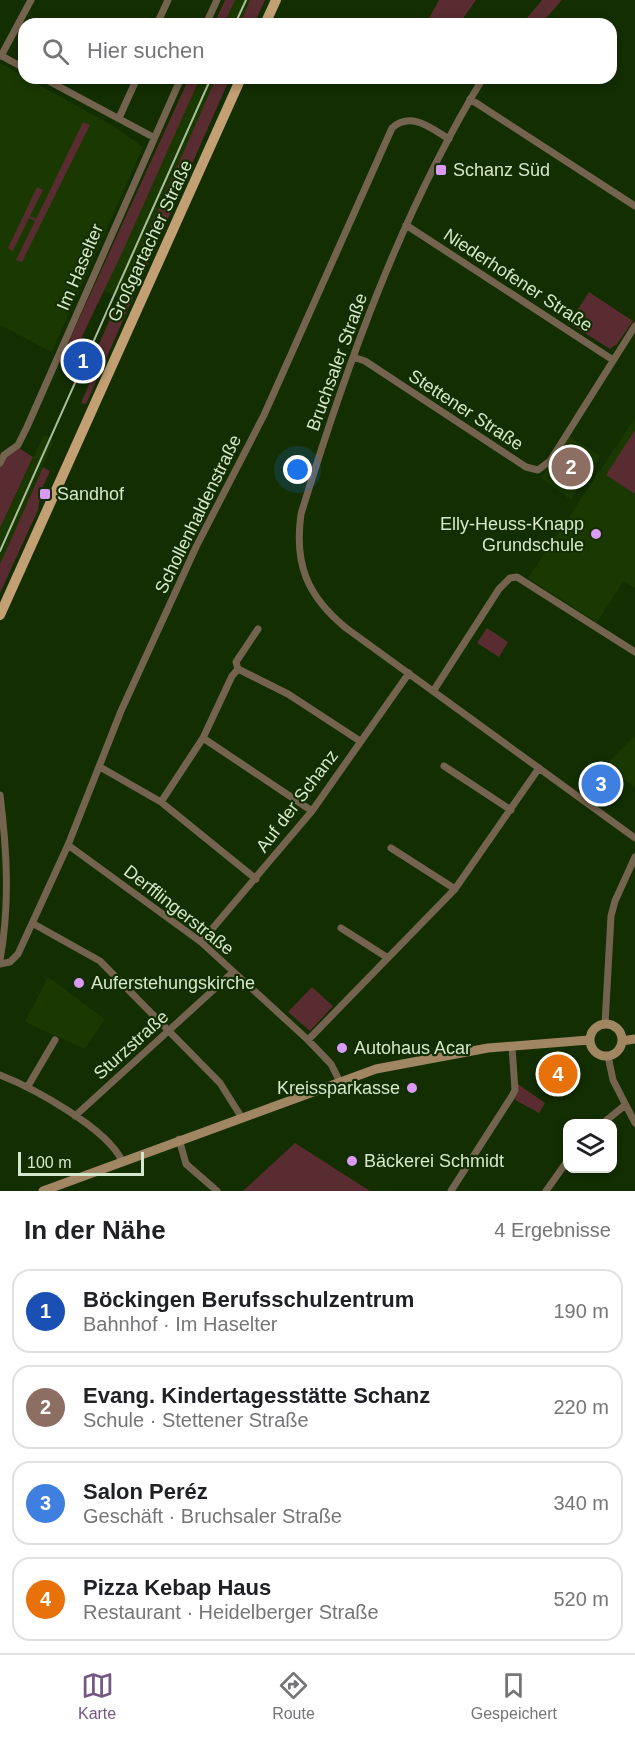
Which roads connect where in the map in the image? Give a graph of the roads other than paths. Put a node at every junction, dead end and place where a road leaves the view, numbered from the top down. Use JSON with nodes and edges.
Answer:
{"nodes":[{"id":1,"x":31,"y":0,"type":"edge"},
{"id":2,"x":168,"y":0,"type":"edge"},
{"id":3,"x":217,"y":0,"type":"edge"},
{"id":4,"x":276,"y":0,"type":"edge"},
{"id":5,"x":21,"y":18,"type":"edge"},
{"id":6,"x":160,"y":18,"type":"edge"},
{"id":7,"x":209,"y":18,"type":"edge"},
{"id":8,"x":268,"y":18,"type":"edge"},
{"id":9,"x":18,"y":24,"type":"edge"},
{"id":10,"x":1,"y":55,"type":"edge"},
{"id":11,"x":18,"y":65,"type":"edge"},
{"id":12,"x":55,"y":84,"type":"edge"},
{"id":13,"x":134,"y":84,"type":"edge"},
{"id":14,"x":178,"y":84,"type":"edge"},
{"id":15,"x":239,"y":84,"type":"edge"},
{"id":16,"x":479,"y":84,"type":"edge"},
{"id":17,"x":470,"y":99,"type":"junction"},
{"id":18,"x":120,"y":118,"type":"junction"},
{"id":19,"x":153,"y":137,"type":"junction"},
{"id":20,"x":448,"y":139,"type":"junction"},
{"id":21,"x":635,"y":206,"type":"edge"},
{"id":22,"x":406,"y":225,"type":"junction"},
{"id":23,"x":635,"y":326,"type":"edge"},
{"id":24,"x":353,"y":357,"type":"junction"},
{"id":25,"x":613,"y":360,"type":"junction"},
{"id":26,"x":0,"y":463,"type":"edge"},
{"id":27,"x":0,"y":615,"type":"edge"},
{"id":28,"x":258,"y":629,"type":"dead end"},
{"id":29,"x":635,"y":652,"type":"edge"},
{"id":30,"x":238,"y":669,"type":"junction"},
{"id":31,"x":409,"y":673,"type":"junction"},
{"id":32,"x":434,"y":690,"type":"junction"},
{"id":33,"x":203,"y":738,"type":"junction"},
{"id":34,"x":360,"y":741,"type":"junction"},
{"id":35,"x":444,"y":766,"type":"dead end"},
{"id":36,"x":100,"y":767,"type":"junction"},
{"id":37,"x":539,"y":768,"type":"junction"},
{"id":38,"x":0,"y":795,"type":"edge"},
{"id":39,"x":161,"y":802,"type":"junction"},
{"id":40,"x":511,"y":810,"type":"junction"},
{"id":41,"x":312,"y":811,"type":"junction"},
{"id":42,"x":635,"y":838,"type":"edge"},
{"id":43,"x":68,"y":845,"type":"junction"},
{"id":44,"x":391,"y":848,"type":"dead end"},
{"id":45,"x":635,"y":857,"type":"edge"},
{"id":46,"x":256,"y":879,"type":"junction"},
{"id":47,"x":455,"y":889,"type":"junction"},
{"id":48,"x":32,"y":923,"type":"junction"},
{"id":49,"x":341,"y":928,"type":"dead end"},
{"id":50,"x":201,"y":942,"type":"junction"},
{"id":51,"x":388,"y":958,"type":"junction"},
{"id":52,"x":0,"y":962,"type":"edge"},
{"id":53,"x":233,"y":972,"type":"junction"},
{"id":54,"x":604,"y":1024,"type":"junction"},
{"id":55,"x":169,"y":1031,"type":"junction"},
{"id":56,"x":635,"y":1039,"type":"edge"},
{"id":57,"x":54,"y":1040,"type":"dead end"},
{"id":58,"x":308,"y":1040,"type":"junction"},
{"id":59,"x":589,"y":1040,"type":"junction"},
{"id":60,"x":622,"y":1041,"type":"junction"},
{"id":61,"x":512,"y":1047,"type":"junction"},
{"id":62,"x":608,"y":1056,"type":"junction"},
{"id":63,"x":0,"y":1075,"type":"edge"},
{"id":64,"x":340,"y":1082,"type":"junction"},
{"id":65,"x":28,"y":1086,"type":"junction"},
{"id":66,"x":624,"y":1106,"type":"junction"},
{"id":67,"x":75,"y":1116,"type":"junction"},
{"id":68,"x":242,"y":1118,"type":"junction"},
{"id":69,"x":608,"y":1119,"type":"edge"},
{"id":70,"x":635,"y":1123,"type":"edge"},
{"id":71,"x":179,"y":1139,"type":"junction"},
{"id":72,"x":122,"y":1161,"type":"junction"},
{"id":73,"x":563,"y":1166,"type":"edge"},
{"id":74,"x":43,"y":1191,"type":"edge"},
{"id":75,"x":217,"y":1191,"type":"edge"},
{"id":76,"x":451,"y":1191,"type":"edge"},
{"id":77,"x":546,"y":1191,"type":"edge"}],
"edges":[{"from":1,"to":5,"type":"street"},
{"from":2,"to":6,"type":"street"},
{"from":3,"to":7,"type":"street"},
{"from":4,"to":8,"type":"main road"},
{"from":9,"to":10,"type":"street"},
{"from":10,"to":11,"type":"street"},
{"from":12,"to":18,"type":"street"},
{"from":13,"to":18,"type":"street"},
{"from":14,"to":19,"type":"street","name":"Im Haselter"},
{"from":15,"to":27,"type":"main road","name":"Großgartacher Straße"},
{"from":16,"to":17,"type":"street","name":"Bruchsaler Straße"},
{"from":17,"to":20,"type":"street","name":"Bruchsaler Straße"},
{"from":17,"to":21,"type":"street"},
{"from":18,"to":19,"type":"street"},
{"from":19,"to":26,"type":"street","name":"Im Haselter"},
{"from":20,"to":22,"type":"street","name":"Bruchsaler Straße"},
{"from":20,"to":36,"type":"street","name":"Schollenhaldenstraße"},
{"from":22,"to":24,"type":"street","name":"Bruchsaler Straße"},
{"from":22,"to":25,"type":"street","name":"Niederhofener Straße"},
{"from":23,"to":25,"type":"street","name":"Stettener Straße"},
{"from":24,"to":25,"type":"street","name":"Stettener Straße"},
{"from":24,"to":31,"type":"street","name":"Bruchsaler Straße"},
{"from":28,"to":30,"type":"street"},
{"from":29,"to":32,"type":"street"},
{"from":30,"to":33,"type":"street"},
{"from":30,"to":34,"type":"street"},
{"from":31,"to":32,"type":"street","name":"Bruchsaler Straße"},
{"from":31,"to":34,"type":"street","name":"Auf der Schanz"},
{"from":32,"to":37,"type":"street","name":"Bruchsaler Straße"},
{"from":33,"to":39,"type":"street"},
{"from":33,"to":41,"type":"street"},
{"from":34,"to":41,"type":"street","name":"Auf der Schanz"},
{"from":35,"to":40,"type":"street"},
{"from":36,"to":39,"type":"street"},
{"from":36,"to":43,"type":"street","name":"Schollenhaldenstraße"},
{"from":37,"to":40,"type":"street"},
{"from":37,"to":42,"type":"street","name":"Bruchsaler Straße"},
{"from":38,"to":52,"type":"street"},
{"from":39,"to":46,"type":"street"},
{"from":40,"to":47,"type":"street"},
{"from":41,"to":46,"type":"street","name":"Auf der Schanz"},
{"from":43,"to":48,"type":"street","name":"Schollenhaldenstraße"},
{"from":43,"to":50,"type":"street","name":"Derfflingerstraße"},
{"from":44,"to":47,"type":"street"},
{"from":45,"to":54,"type":"street"},
{"from":46,"to":50,"type":"street","name":"Auf der Schanz"},
{"from":47,"to":51,"type":"street"},
{"from":48,"to":52,"type":"street","name":"Schollenhaldenstraße"},
{"from":48,"to":55,"type":"street"},
{"from":49,"to":51,"type":"street"},
{"from":50,"to":53,"type":"street","name":"Derfflingerstraße"},
{"from":51,"to":58,"type":"street"},
{"from":53,"to":55,"type":"street","name":"Sturzstraße"},
{"from":53,"to":58,"type":"street","name":"Derfflingerstraße"},
{"from":54,"to":59,"type":"main road"},
{"from":54,"to":60,"type":"main road"},
{"from":55,"to":67,"type":"street","name":"Sturzstraße"},
{"from":55,"to":68,"type":"street"},
{"from":56,"to":60,"type":"main road"},
{"from":57,"to":65,"type":"street"},
{"from":58,"to":64,"type":"street","name":"Derfflingerstraße"},
{"from":59,"to":61,"type":"main road"},
{"from":59,"to":62,"type":"main road"},
{"from":60,"to":62,"type":"main road"},
{"from":61,"to":64,"type":"main road"},
{"from":61,"to":76,"type":"street"},
{"from":62,"to":66,"type":"street"},
{"from":63,"to":65,"type":"street"},
{"from":64,"to":68,"type":"main road"},
{"from":65,"to":67,"type":"street"},
{"from":66,"to":69,"type":"street"},
{"from":66,"to":70,"type":"street"},
{"from":67,"to":72,"type":"street"},
{"from":68,"to":71,"type":"main road"},
{"from":71,"to":72,"type":"main road"},
{"from":71,"to":75,"type":"street"},
{"from":72,"to":74,"type":"main road"},
{"from":73,"to":77,"type":"street"}]}
